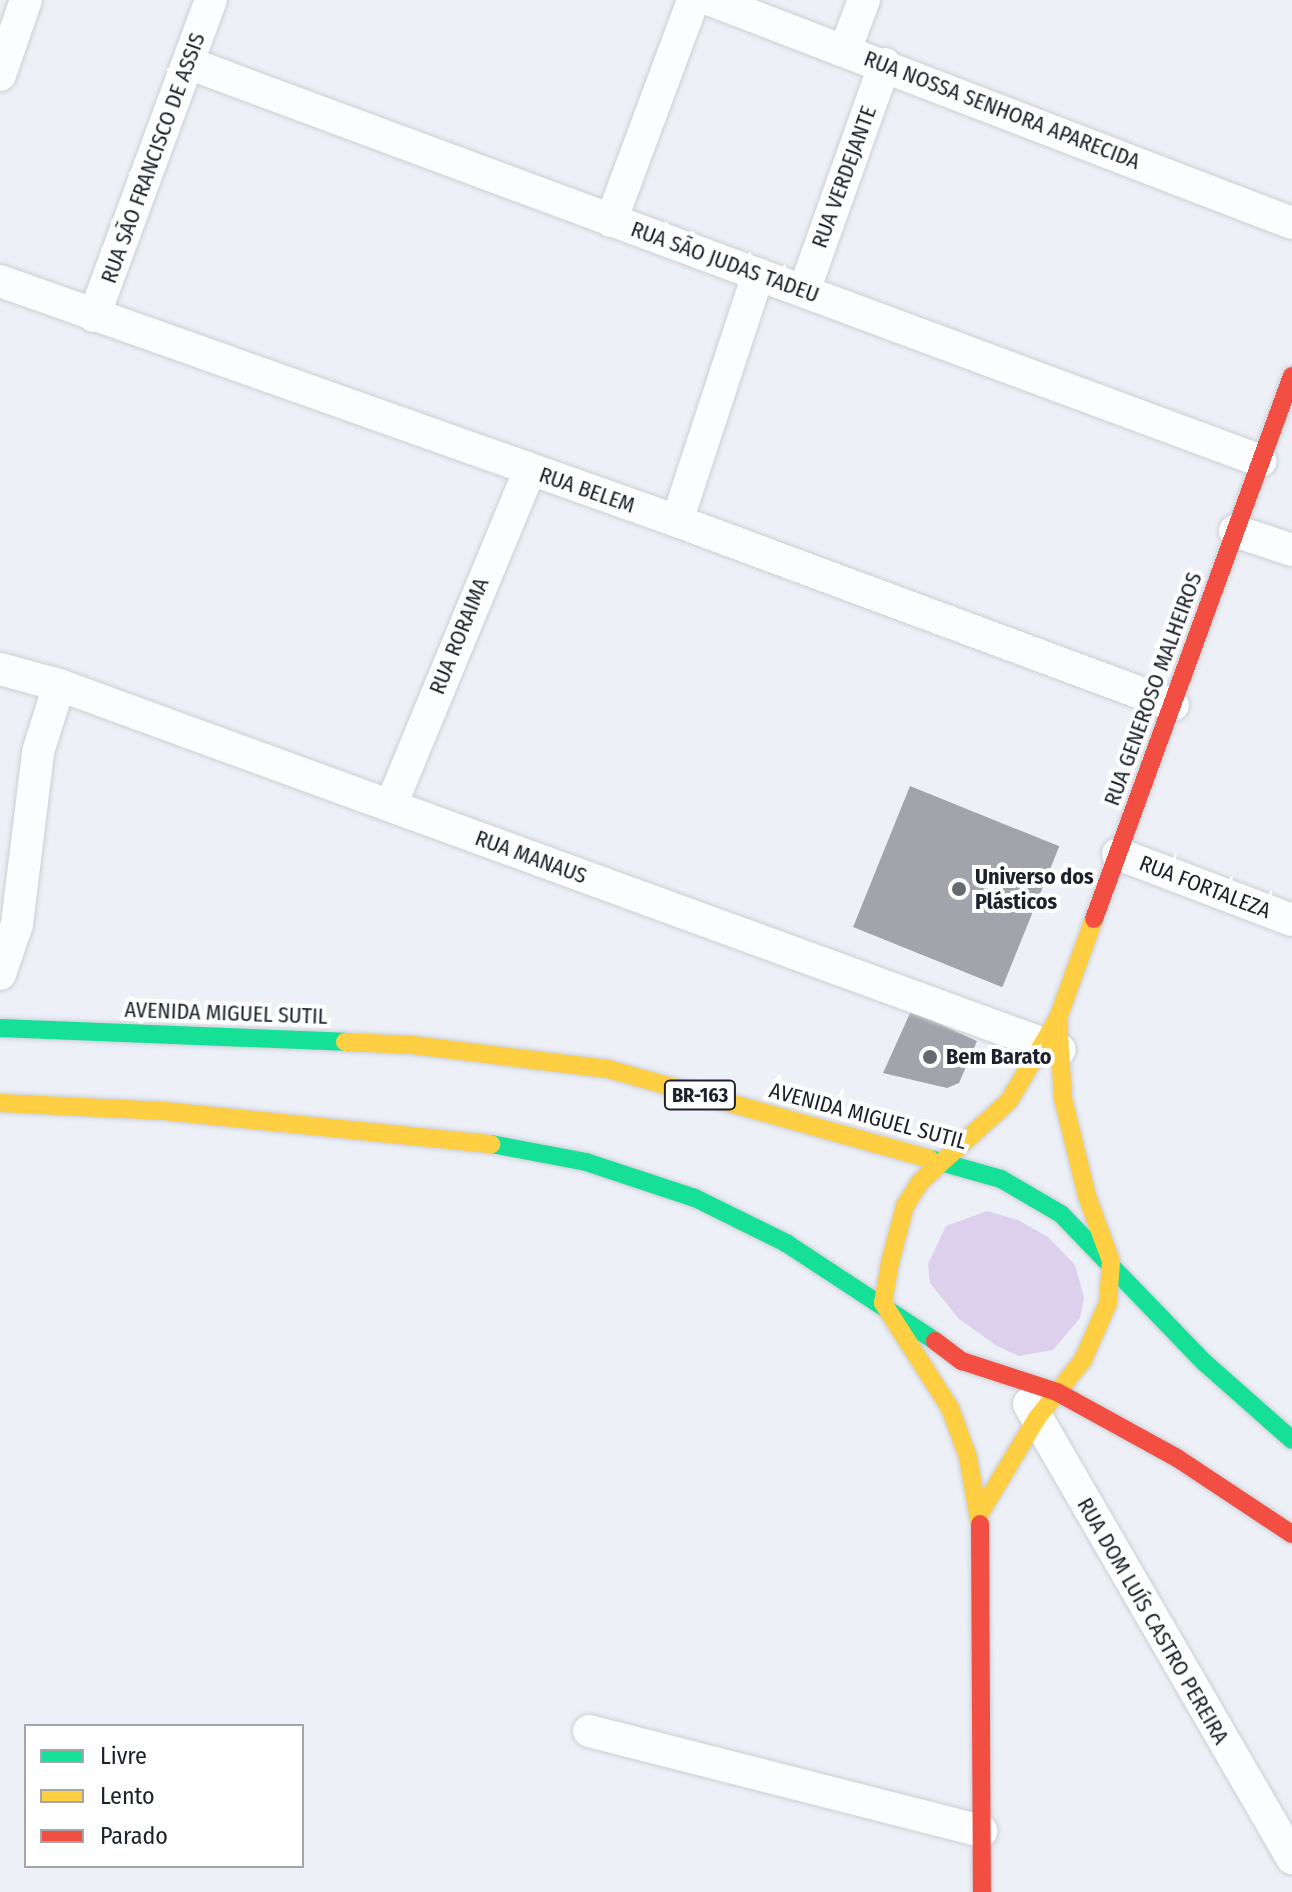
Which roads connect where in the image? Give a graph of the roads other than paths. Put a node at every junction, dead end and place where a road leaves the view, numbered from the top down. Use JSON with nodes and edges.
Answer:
{"nodes":[{"id":1,"x":26,"y":0,"type":"edge"},
{"id":2,"x":211,"y":0,"type":"edge"},
{"id":3,"x":693,"y":0,"type":"edge"},
{"id":4,"x":711,"y":0,"type":"edge"},
{"id":5,"x":864,"y":0,"type":"edge"},
{"id":6,"x":845,"y":50,"type":"junction"},
{"id":7,"x":188,"y":63,"type":"junction"},
{"id":8,"x":885,"y":64,"type":"junction"},
{"id":9,"x":0,"y":75,"type":"edge"},
{"id":10,"x":611,"y":221,"type":"junction"},
{"id":11,"x":1292,"y":223,"type":"edge"},
{"id":12,"x":758,"y":274,"type":"junction"},
{"id":13,"x":0,"y":281,"type":"edge"},
{"id":14,"x":804,"y":291,"type":"junction"},
{"id":15,"x":94,"y":316,"type":"junction"},
{"id":16,"x":1292,"y":376,"type":"edge"},
{"id":17,"x":1261,"y":461,"type":"junction"},
{"id":18,"x":530,"y":470,"type":"junction"},
{"id":19,"x":677,"y":521,"type":"junction"},
{"id":20,"x":1235,"y":531,"type":"junction"},
{"id":21,"x":1292,"y":550,"type":"edge"},
{"id":22,"x":0,"y":669,"type":"edge"},
{"id":23,"x":59,"y":685,"type":"junction"},
{"id":24,"x":1173,"y":705,"type":"junction"},
{"id":25,"x":391,"y":805,"type":"junction"},
{"id":26,"x":1118,"y":854,"type":"junction"},
{"id":27,"x":1292,"y":920,"type":"edge"},
{"id":28,"x":0,"y":974,"type":"edge"},
{"id":29,"x":0,"y":1028,"type":"edge"},
{"id":30,"x":1054,"y":1038,"type":"junction"},
{"id":31,"x":0,"y":1103,"type":"edge"},
{"id":32,"x":938,"y":1162,"type":"junction"},
{"id":33,"x":1111,"y":1261,"type":"junction"},
{"id":34,"x":883,"y":1303,"type":"junction"},
{"id":35,"x":1017,"y":1382,"type":"junction"},
{"id":36,"x":1057,"y":1392,"type":"junction"},
{"id":37,"x":1037,"y":1418,"type":"junction"},
{"id":38,"x":1292,"y":1440,"type":"edge"},
{"id":39,"x":980,"y":1513,"type":"junction"},
{"id":40,"x":1292,"y":1534,"type":"edge"},
{"id":41,"x":589,"y":1731,"type":"dead end"},
{"id":42,"x":981,"y":1831,"type":"junction"},
{"id":43,"x":1292,"y":1858,"type":"edge"},
{"id":44,"x":982,"y":1892,"type":"edge"}],
"edges":[{"from":1,"to":9,"type":"street"},
{"from":2,"to":7,"type":"street","name":"RUA SÃO FRANCISCO DE ASSIS"},
{"from":3,"to":10,"type":"street"},
{"from":4,"to":6,"type":"street","name":"RUA NOSSA SENHORA APARECIDA"},
{"from":5,"to":6,"type":"street"},
{"from":6,"to":8,"type":"street","name":"RUA NOSSA SENHORA APARECIDA"},
{"from":7,"to":10,"type":"street","name":"RUA SÃO JUDAS TADEU"},
{"from":7,"to":15,"type":"street","name":"RUA SÃO FRANCISCO DE ASSIS"},
{"from":8,"to":11,"type":"street","name":"RUA NOSSA SENHORA APARECIDA"},
{"from":8,"to":14,"type":"street","name":"RUA VERDEJANTE"},
{"from":10,"to":12,"type":"street","name":"RUA SÃO JUDAS TADEU"},
{"from":12,"to":14,"type":"street","name":"RUA SÃO JUDAS TADEU"},
{"from":12,"to":19,"type":"street"},
{"from":13,"to":15,"type":"street","name":"RUA BELEM"},
{"from":14,"to":17,"type":"street","name":"RUA SÃO JUDAS TADEU"},
{"from":15,"to":18,"type":"street","name":"RUA BELEM"},
{"from":16,"to":17,"type":"main road","name":"RUA GENEROSO MALHEIROS"},
{"from":17,"to":20,"type":"main road","name":"RUA GENEROSO MALHEIROS"},
{"from":18,"to":19,"type":"street","name":"RUA BELEM"},
{"from":18,"to":25,"type":"street","name":"RUA RORAIMA"},
{"from":19,"to":24,"type":"street","name":"RUA BELEM"},
{"from":20,"to":21,"type":"street"},
{"from":20,"to":24,"type":"main road","name":"RUA GENEROSO MALHEIROS"},
{"from":22,"to":23,"type":"street","name":"RUA MANAUS"},
{"from":23,"to":25,"type":"street","name":"RUA MANAUS"},
{"from":23,"to":28,"type":"street"},
{"from":24,"to":26,"type":"main road","name":"RUA GENEROSO MALHEIROS"},
{"from":25,"to":30,"type":"street","name":"RUA MANAUS"},
{"from":26,"to":27,"type":"street","name":"RUA FORTALEZA"},
{"from":26,"to":30,"type":"main road","name":"RUA GENEROSO MALHEIROS"},
{"from":29,"to":32,"type":"main road","name":"AVENIDA MIGUEL SUTIL","number":"BR-163"},
{"from":30,"to":32,"type":"main road"},
{"from":30,"to":33,"type":"main road"},
{"from":31,"to":34,"type":"main road"},
{"from":32,"to":33,"type":"main road","name":"AVENIDA MIGUEL SUTIL","number":"BR-163"},
{"from":32,"to":34,"type":"main road"},
{"from":33,"to":36,"type":"main road"},
{"from":33,"to":38,"type":"main road","name":"AVENIDA MIGUEL SUTIL","number":"BR-163"},
{"from":34,"to":35,"type":"main road"},
{"from":34,"to":39,"type":"main road"},
{"from":35,"to":36,"type":"main road"},
{"from":35,"to":37,"type":"street","name":"RUA DOM LUÍS CASTRO PEREIRA"},
{"from":36,"to":37,"type":"main road"},
{"from":36,"to":40,"type":"main road"},
{"from":37,"to":39,"type":"main road"},
{"from":37,"to":43,"type":"street","name":"RUA DOM LUÍS CASTRO PEREIRA"},
{"from":39,"to":42,"type":"main road"},
{"from":41,"to":42,"type":"street"},
{"from":42,"to":44,"type":"main road"}]}
